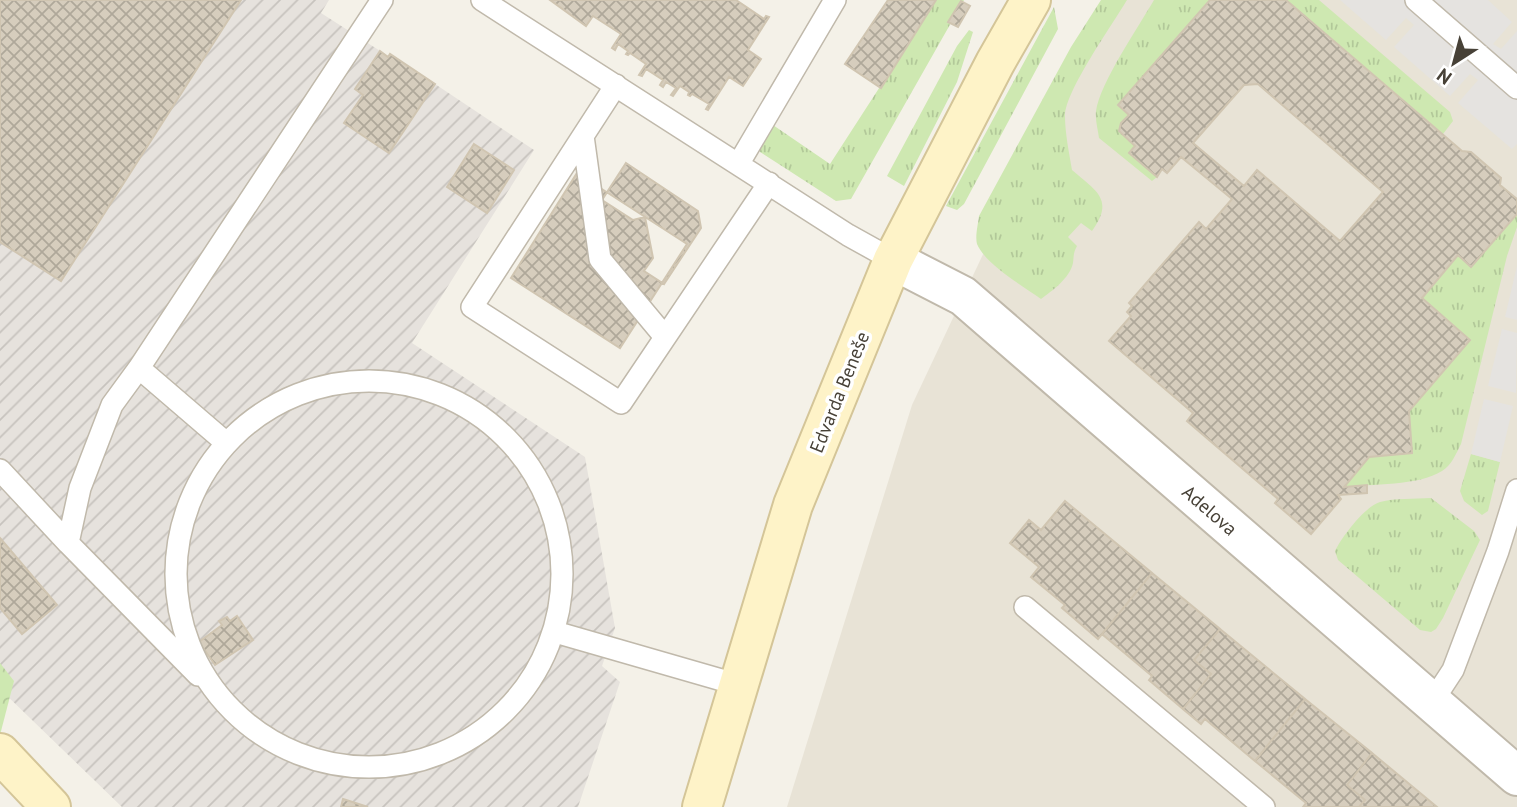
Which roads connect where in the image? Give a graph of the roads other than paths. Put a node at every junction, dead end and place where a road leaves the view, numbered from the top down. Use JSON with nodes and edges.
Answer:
{"nodes":[{"id":1,"x":382,"y":0,"type":"edge"},
{"id":2,"x":482,"y":0,"type":"edge"},
{"id":3,"x":835,"y":0,"type":"edge"},
{"id":4,"x":1031,"y":0,"type":"edge"},
{"id":5,"x":1416,"y":0,"type":"edge"},
{"id":6,"x":616,"y":85,"type":"junction"},
{"id":7,"x":1517,"y":88,"type":"edge"},
{"id":8,"x":583,"y":136,"type":"junction"},
{"id":9,"x":739,"y":163,"type":"junction"},
{"id":10,"x":769,"y":183,"type":"junction"},
{"id":11,"x":892,"y":260,"type":"junction"},
{"id":12,"x":665,"y":337,"type":"junction"},
{"id":13,"x":139,"y":368,"type":"junction"},
{"id":14,"x":225,"y":442,"type":"junction"},
{"id":15,"x":0,"y":470,"type":"edge"},
{"id":16,"x":1517,"y":490,"type":"edge"},
{"id":17,"x":68,"y":542,"type":"junction"},
{"id":18,"x":1025,"y":607,"type":"dead end"},
{"id":19,"x":555,"y":632,"type":"junction"},
{"id":20,"x":739,"y":685,"type":"junction"},
{"id":21,"x":214,"y":692,"type":"junction"},
{"id":22,"x":1432,"y":702,"type":"junction"},
{"id":23,"x":0,"y":753,"type":"edge"},
{"id":24,"x":1517,"y":776,"type":"edge"},
{"id":25,"x":51,"y":807,"type":"edge"},
{"id":26,"x":702,"y":807,"type":"edge"},
{"id":27,"x":1264,"y":807,"type":"edge"}],
"edges":[{"from":1,"to":13,"type":"lane"},
{"from":2,"to":6,"type":"lane"},
{"from":3,"to":9,"type":"lane"},
{"from":4,"to":11,"type":"street","name":"Edvarda Beneše"},
{"from":5,"to":7,"type":"lane"},
{"from":6,"to":8,"type":"lane"},
{"from":6,"to":9,"type":"lane"},
{"from":8,"to":12,"type":"lane"},
{"from":8,"to":12,"type":"lane"},
{"from":9,"to":10,"type":"lane"},
{"from":10,"to":11,"type":"lane"},
{"from":10,"to":12,"type":"lane"},
{"from":11,"to":20,"type":"street","name":"Edvarda Beneše"},
{"from":11,"to":22,"type":"street","name":"Adelova"},
{"from":13,"to":14,"type":"lane"},
{"from":13,"to":17,"type":"lane"},
{"from":14,"to":19,"type":"lane"},
{"from":14,"to":21,"type":"lane"},
{"from":15,"to":17,"type":"lane"},
{"from":16,"to":22,"type":"lane"},
{"from":17,"to":21,"type":"lane"},
{"from":18,"to":27,"type":"lane"},
{"from":19,"to":20,"type":"lane"},
{"from":19,"to":21,"type":"lane"},
{"from":20,"to":26,"type":"street","name":"Edvarda Beneše"},
{"from":22,"to":24,"type":"street","name":"Adelova"},
{"from":23,"to":25,"type":"street"}]}
